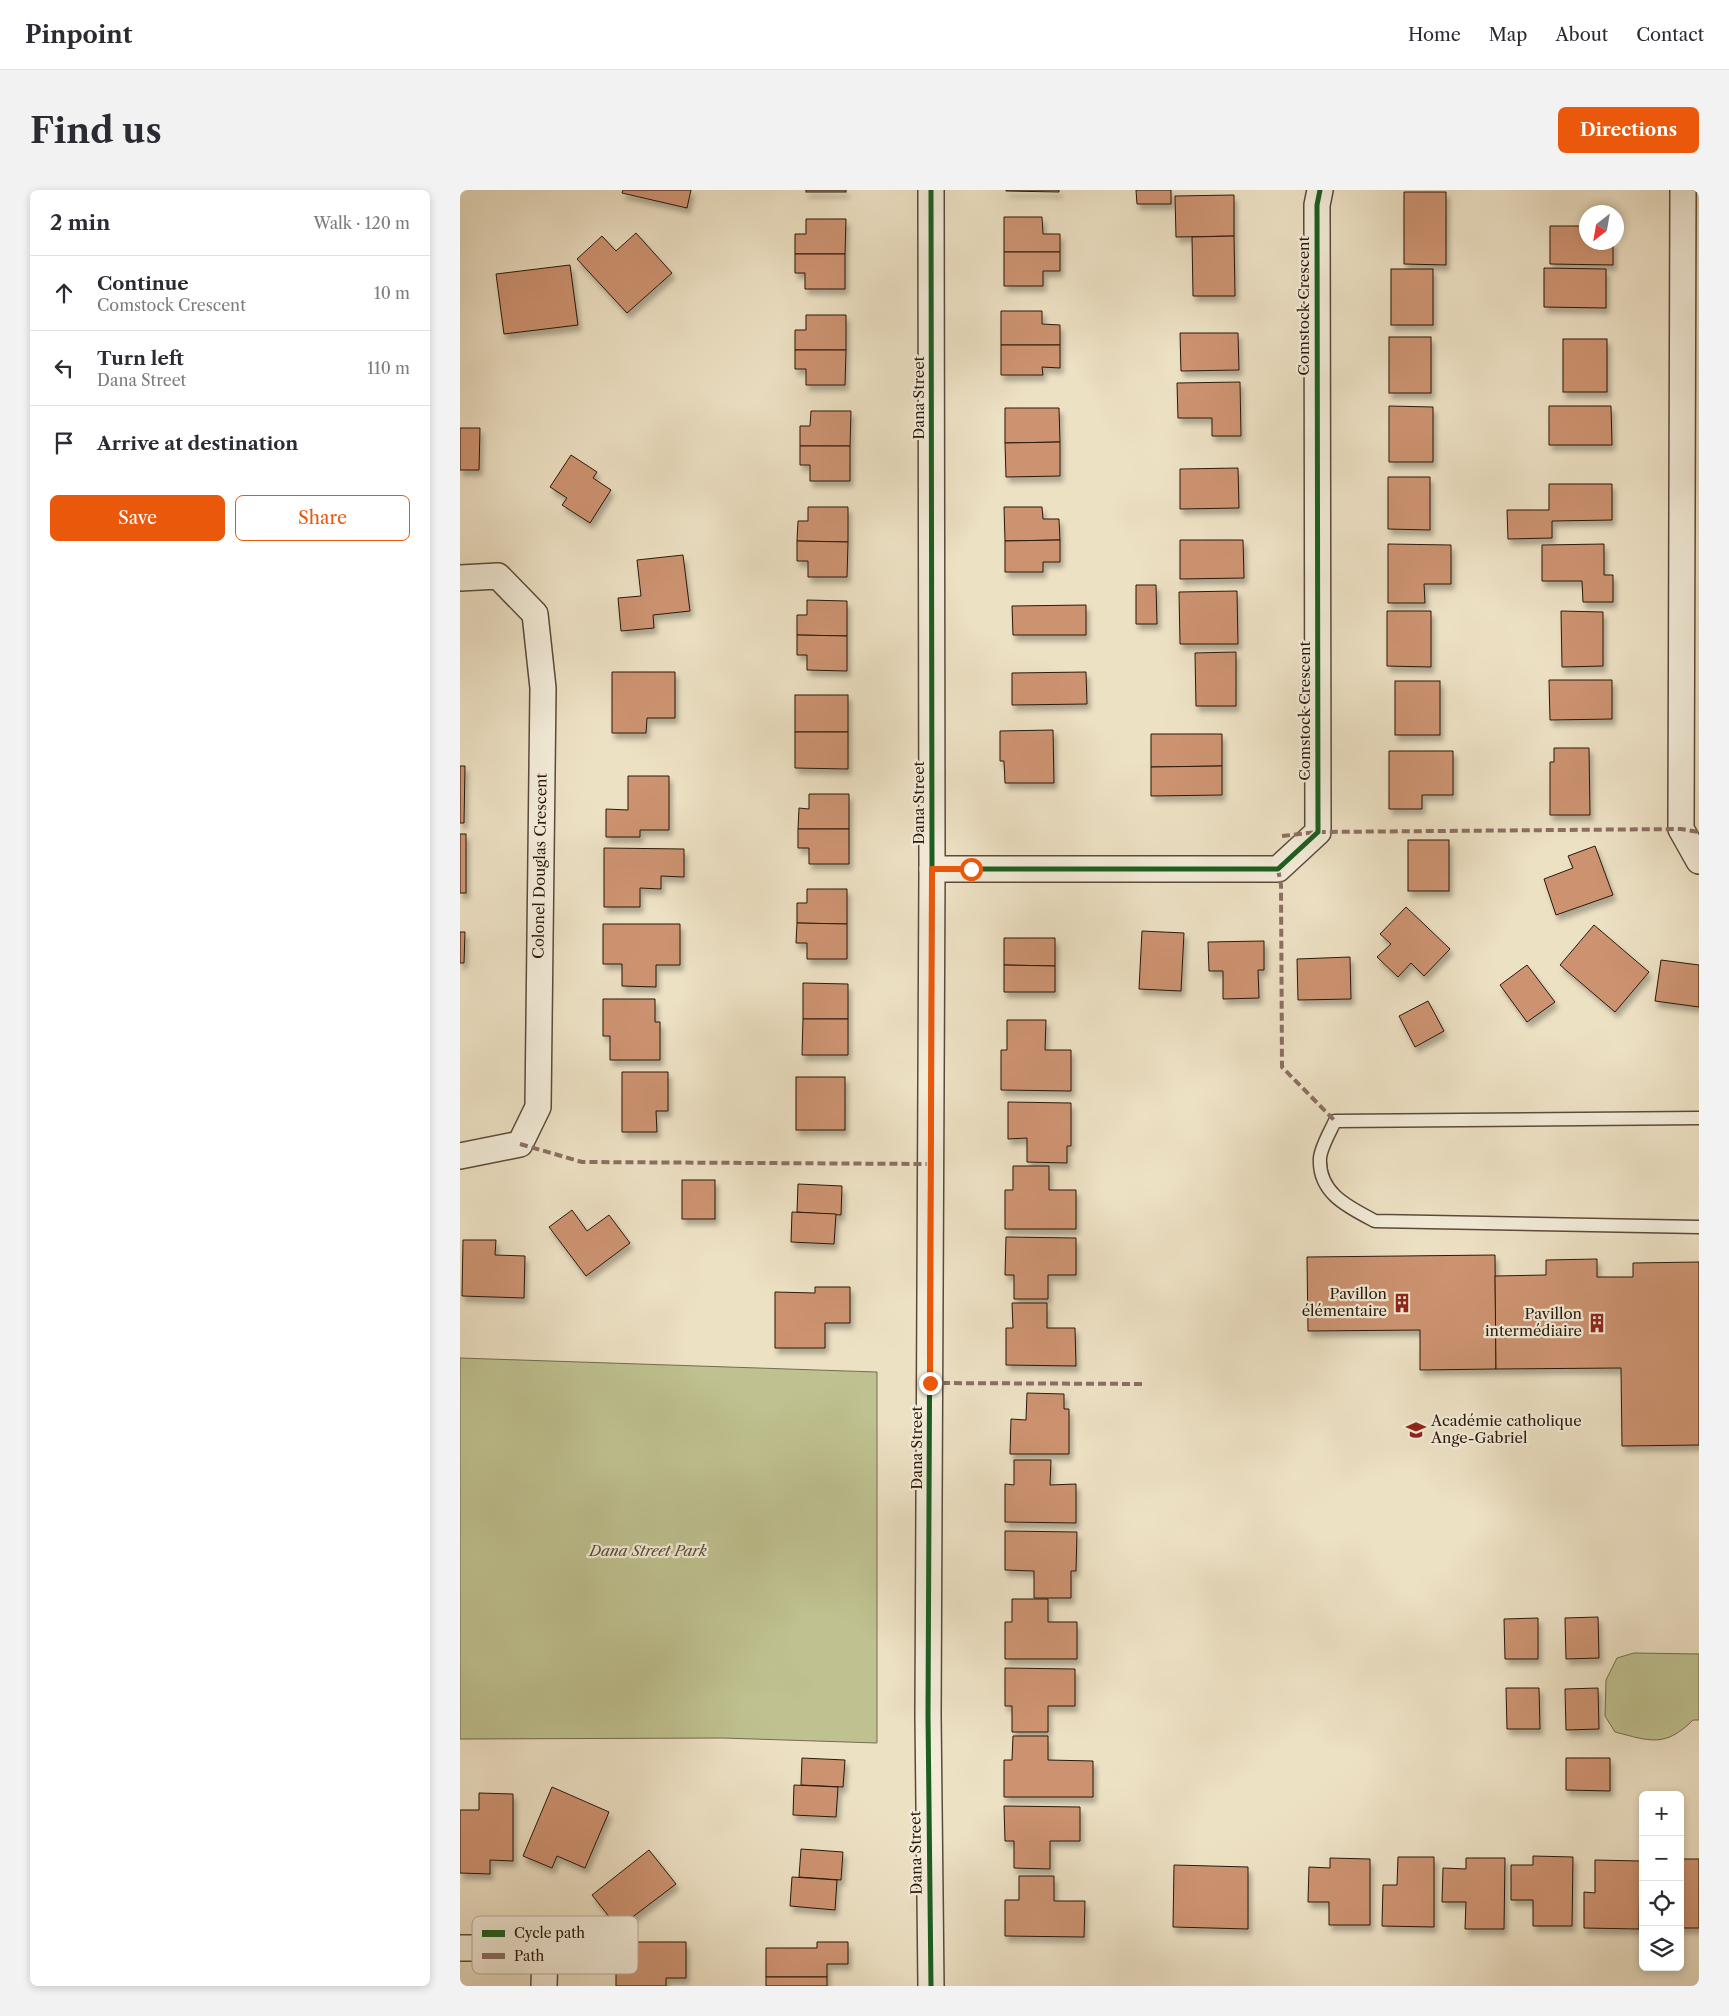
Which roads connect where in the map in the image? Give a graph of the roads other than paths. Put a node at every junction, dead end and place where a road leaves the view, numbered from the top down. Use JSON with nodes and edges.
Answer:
{"nodes":[{"id":1,"x":931,"y":190,"type":"edge"},
{"id":2,"x":1320,"y":190,"type":"edge"},
{"id":3,"x":1683,"y":190,"type":"edge"},
{"id":4,"x":460,"y":578,"type":"edge"},
{"id":5,"x":1699,"y":861,"type":"edge"},
{"id":6,"x":932,"y":869,"type":"junction"},
{"id":7,"x":1699,"y":1118,"type":"edge"},
{"id":8,"x":460,"y":1156,"type":"edge"},
{"id":9,"x":1699,"y":1227,"type":"edge"},
{"id":10,"x":931,"y":1986,"type":"edge"}],
"edges":[{"from":1,"to":6,"type":"street","name":"Dana Street"},
{"from":2,"to":6,"type":"street","name":"Comstock Crescent"},
{"from":3,"to":5,"type":"street"},
{"from":4,"to":8,"type":"street","name":"Colonel Douglas Crescent"},
{"from":6,"to":10,"type":"street","name":"Dana Street"},
{"from":7,"to":9,"type":"lane"}]}
